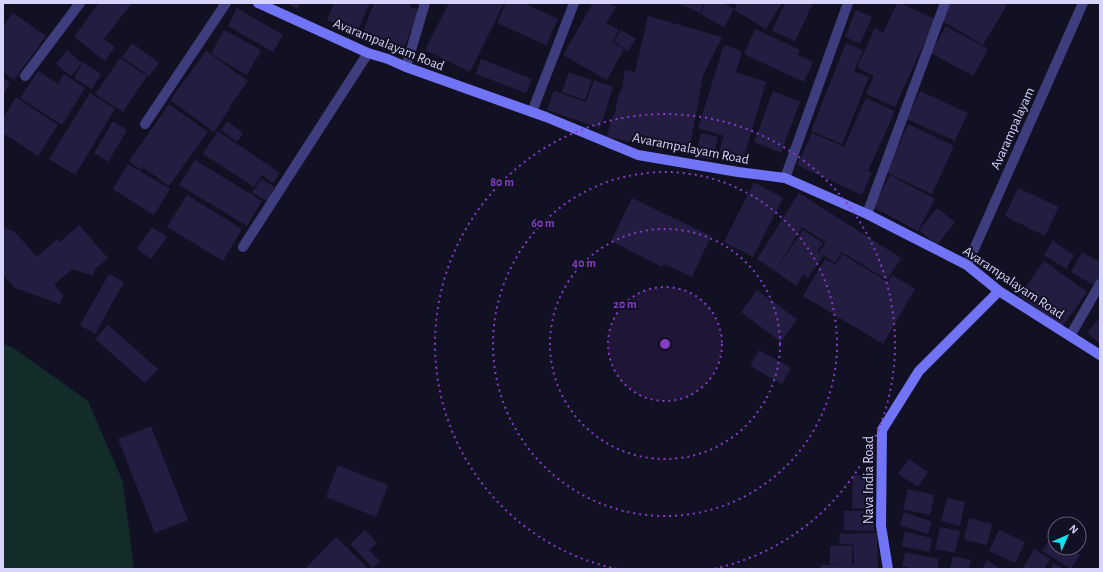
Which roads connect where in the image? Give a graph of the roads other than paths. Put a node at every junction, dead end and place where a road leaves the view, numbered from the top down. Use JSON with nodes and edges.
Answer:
{"nodes":[{"id":1,"x":80,"y":3,"type":"edge"},
{"id":2,"x":226,"y":3,"type":"edge"},
{"id":3,"x":258,"y":3,"type":"edge"},
{"id":4,"x":425,"y":3,"type":"edge"},
{"id":5,"x":574,"y":3,"type":"edge"},
{"id":6,"x":848,"y":3,"type":"edge"},
{"id":7,"x":945,"y":3,"type":"edge"},
{"id":8,"x":1084,"y":3,"type":"edge"},
{"id":9,"x":368,"y":53,"type":"junction"},
{"id":10,"x":406,"y":67,"type":"junction"},
{"id":11,"x":25,"y":76,"type":"dead end"},
{"id":12,"x":532,"y":112,"type":"junction"},
{"id":13,"x":145,"y":124,"type":"dead end"},
{"id":14,"x":785,"y":178,"type":"junction"},
{"id":15,"x":867,"y":214,"type":"junction"},
{"id":16,"x":244,"y":247,"type":"dead end"},
{"id":17,"x":966,"y":265,"type":"junction"},
{"id":18,"x":1100,"y":284,"type":"edge"},
{"id":19,"x":999,"y":291,"type":"junction"},
{"id":20,"x":1070,"y":336,"type":"junction"},
{"id":21,"x":1100,"y":355,"type":"edge"},
{"id":22,"x":888,"y":569,"type":"edge"}],
"edges":[{"from":1,"to":11,"type":"street"},
{"from":2,"to":13,"type":"street"},
{"from":3,"to":9,"type":"street","name":"Avarampalayam Road"},
{"from":4,"to":10,"type":"street"},
{"from":5,"to":12,"type":"street"},
{"from":6,"to":14,"type":"street"},
{"from":7,"to":15,"type":"street"},
{"from":8,"to":17,"type":"street","name":"Avarampalayam"},
{"from":9,"to":10,"type":"street","name":"Avarampalayam Road"},
{"from":9,"to":16,"type":"street"},
{"from":10,"to":12,"type":"street","name":"Avarampalayam Road"},
{"from":12,"to":14,"type":"street","name":"Avarampalayam Road"},
{"from":14,"to":15,"type":"street","name":"Avarampalayam Road"},
{"from":15,"to":17,"type":"street","name":"Avarampalayam Road"},
{"from":17,"to":19,"type":"street","name":"Avarampalayam Road"},
{"from":18,"to":20,"type":"street"},
{"from":19,"to":20,"type":"street","name":"Avarampalayam Road"},
{"from":19,"to":22,"type":"street","name":"Nava India Road"},
{"from":20,"to":21,"type":"street","name":"Avarampalayam Road"}]}
